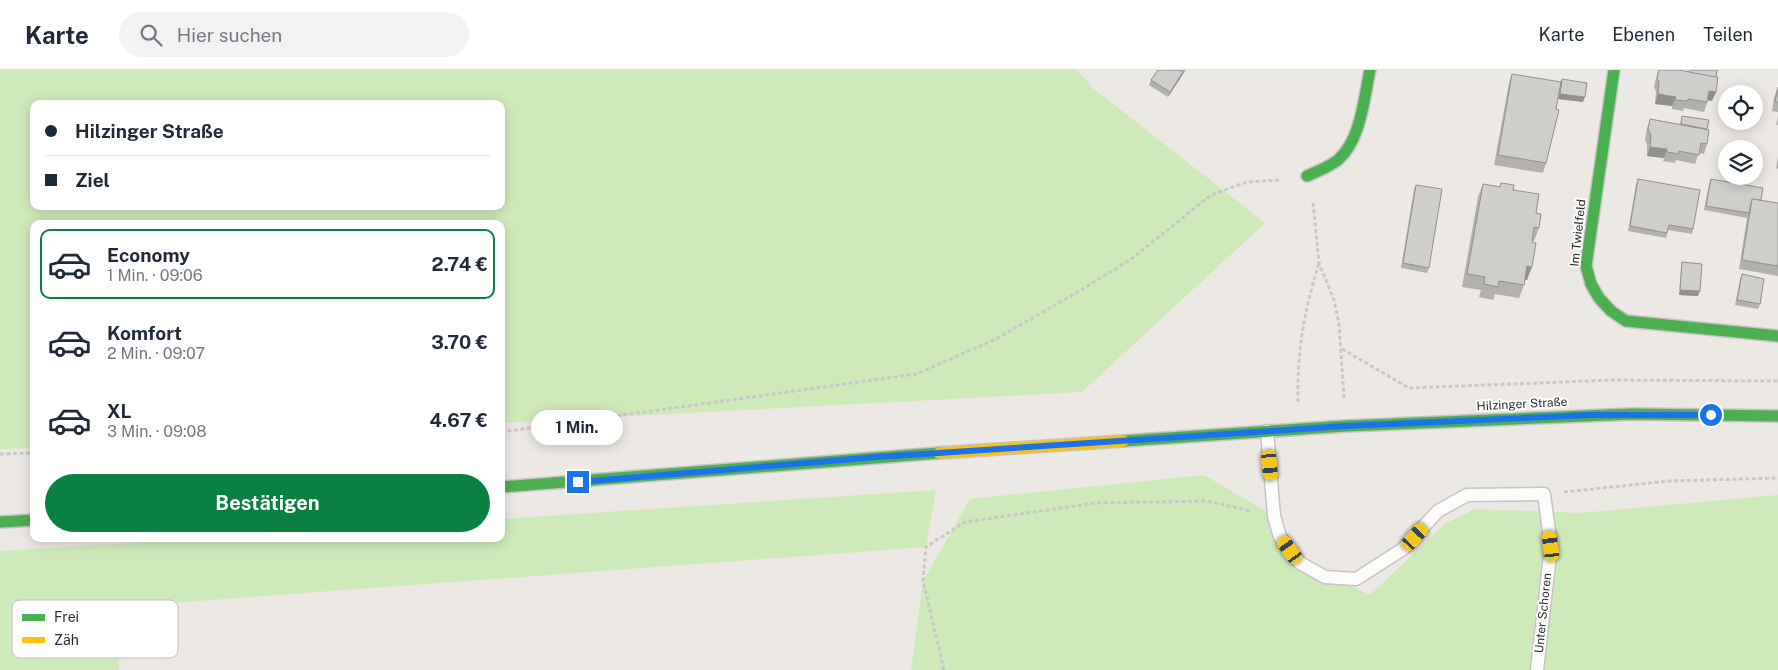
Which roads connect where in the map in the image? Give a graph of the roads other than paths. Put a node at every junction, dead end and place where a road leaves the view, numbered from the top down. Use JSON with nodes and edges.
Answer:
{"nodes":[{"id":1,"x":1370,"y":70,"type":"edge"},
{"id":2,"x":1614,"y":70,"type":"edge"},
{"id":3,"x":1307,"y":176,"type":"road end"},
{"id":4,"x":1778,"y":336,"type":"edge"},
{"id":5,"x":1778,"y":416,"type":"edge"},
{"id":6,"x":1267,"y":431,"type":"junction"},
{"id":7,"x":505,"y":488,"type":"edge"},
{"id":8,"x":30,"y":520,"type":"edge"},
{"id":9,"x":0,"y":522,"type":"edge"},
{"id":10,"x":1537,"y":670,"type":"edge"}],
"edges":[{"from":1,"to":3,"type":"main road"},
{"from":2,"to":4,"type":"main road","name":"Im Twielfeld"},
{"from":5,"to":6,"type":"main road","name":"Hilzinger Straße"},
{"from":6,"to":7,"type":"main road","name":"Hilzinger Straße"},
{"from":6,"to":10,"type":"lane","name":"Unter Schoren"},
{"from":8,"to":9,"type":"main road"}]}
